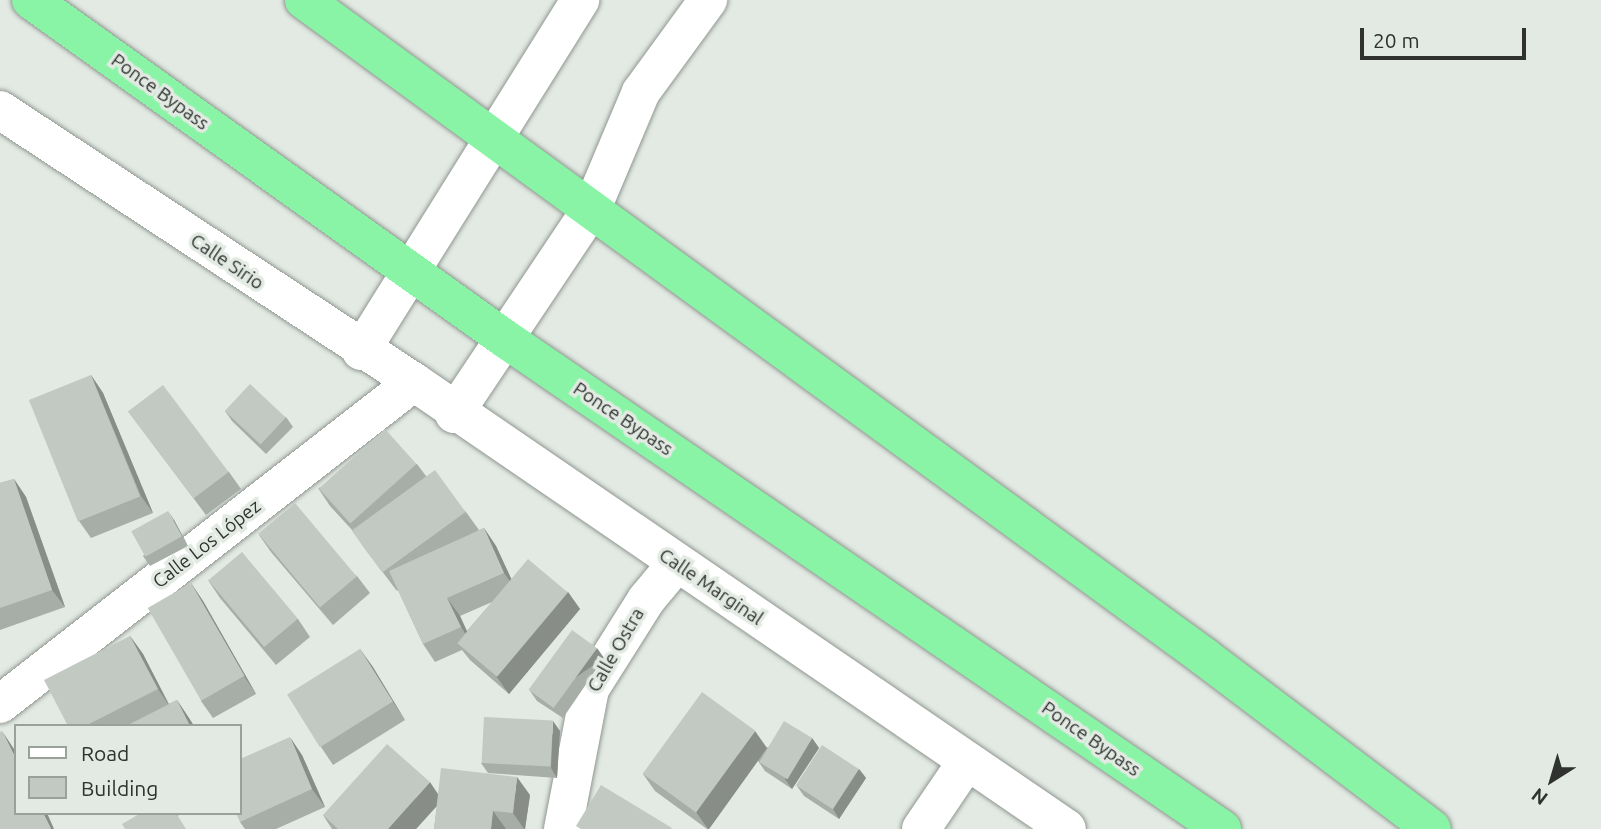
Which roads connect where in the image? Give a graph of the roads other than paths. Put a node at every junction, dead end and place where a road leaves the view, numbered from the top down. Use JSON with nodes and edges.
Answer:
{"nodes":[{"id":1,"x":31,"y":0,"type":"edge"},
{"id":2,"x":304,"y":0,"type":"edge"},
{"id":3,"x":580,"y":0,"type":"edge"},
{"id":4,"x":708,"y":0,"type":"edge"},
{"id":5,"x":0,"y":110,"type":"edge"},
{"id":6,"x":497,"y":138,"type":"junction"},
{"id":7,"x":592,"y":208,"type":"junction"},
{"id":8,"x":408,"y":271,"type":"junction"},
{"id":9,"x":504,"y":338,"type":"junction"},
{"id":10,"x":361,"y":351,"type":"junction"},
{"id":11,"x":414,"y":382,"type":"junction"},
{"id":12,"x":454,"y":414,"type":"junction"},
{"id":13,"x":676,"y":564,"type":"junction"},
{"id":14,"x":0,"y":704,"type":"edge"},
{"id":15,"x":967,"y":761,"type":"junction"},
{"id":16,"x":563,"y":829,"type":"edge"},
{"id":17,"x":921,"y":829,"type":"edge"},
{"id":18,"x":1067,"y":829,"type":"edge"},
{"id":19,"x":1222,"y":829,"type":"edge"},
{"id":20,"x":1432,"y":829,"type":"edge"}],
"edges":[{"from":1,"to":8,"type":"highway","name":"Ponce Bypass"},
{"from":2,"to":6,"type":"highway"},
{"from":3,"to":6,"type":"street"},
{"from":4,"to":7,"type":"street"},
{"from":5,"to":10,"type":"street","name":"Calle Sirio"},
{"from":6,"to":7,"type":"highway"},
{"from":6,"to":8,"type":"street"},
{"from":7,"to":9,"type":"street"},
{"from":7,"to":20,"type":"highway"},
{"from":8,"to":9,"type":"highway","name":"Ponce Bypass"},
{"from":8,"to":10,"type":"street"},
{"from":9,"to":12,"type":"street"},
{"from":9,"to":19,"type":"highway","name":"Ponce Bypass"},
{"from":10,"to":11,"type":"street","name":"Calle Sirio"},
{"from":11,"to":12,"type":"street","name":"Calle Sirio"},
{"from":11,"to":14,"type":"street","name":"Calle Los López"},
{"from":12,"to":13,"type":"street","name":"Calle Marginal"},
{"from":13,"to":15,"type":"street","name":"Calle Marginal"},
{"from":13,"to":16,"type":"street","name":"Calle Ostra"},
{"from":15,"to":17,"type":"street"},
{"from":15,"to":18,"type":"street","name":"Calle Marginal"}]}
